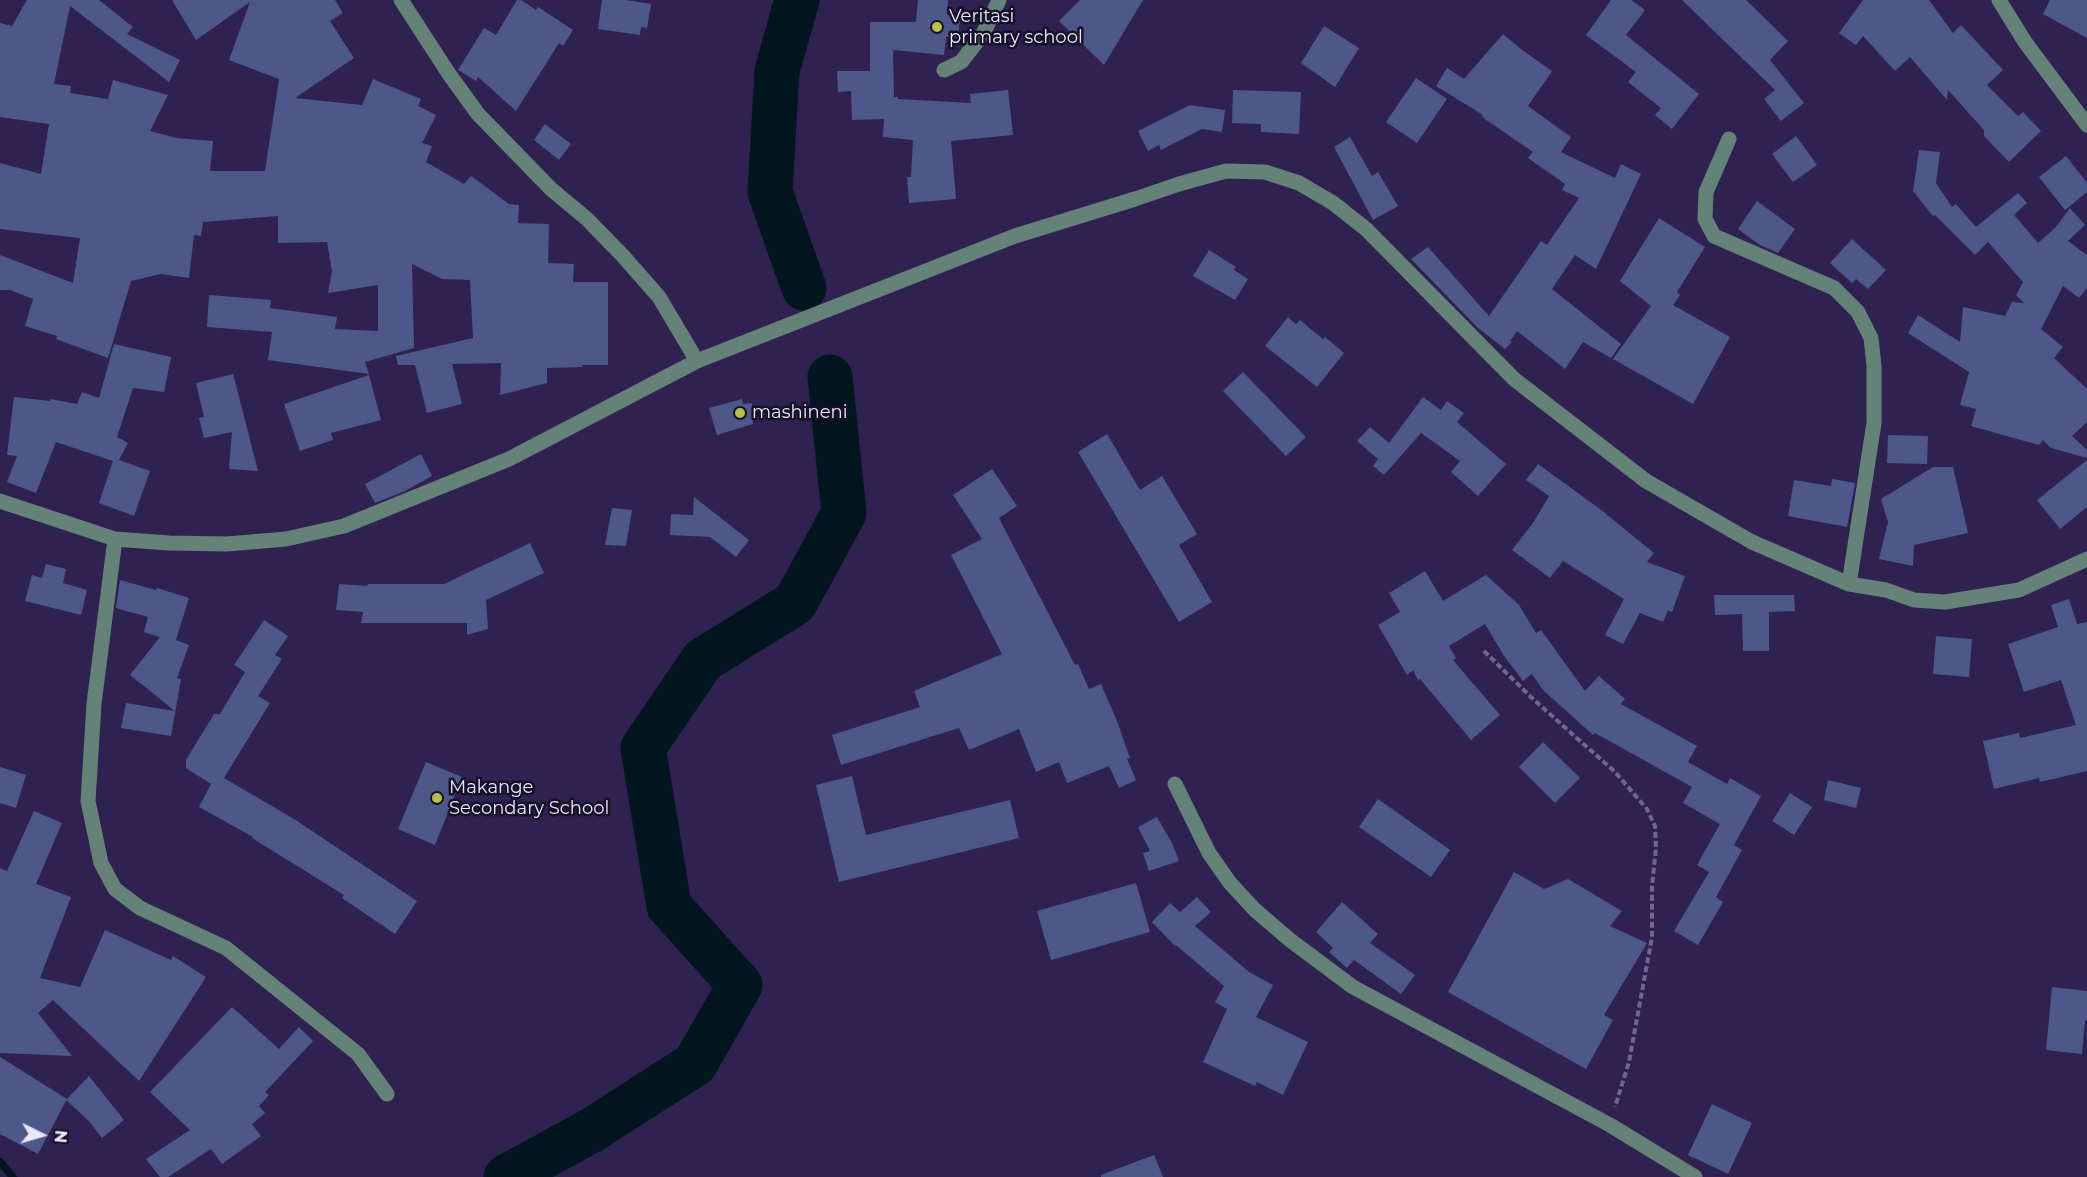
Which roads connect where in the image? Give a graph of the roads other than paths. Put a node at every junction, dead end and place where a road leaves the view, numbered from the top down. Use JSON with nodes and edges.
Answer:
{"nodes":[{"id":1,"x":401,"y":0,"type":"edge"},
{"id":2,"x":999,"y":0,"type":"edge"},
{"id":3,"x":1999,"y":0,"type":"edge"},
{"id":4,"x":944,"y":70,"type":"dead end"},
{"id":5,"x":2087,"y":125,"type":"edge"},
{"id":6,"x":1729,"y":139,"type":"dead end"},
{"id":7,"x":697,"y":362,"type":"junction"},
{"id":8,"x":0,"y":501,"type":"edge"},
{"id":9,"x":115,"y":540,"type":"junction"},
{"id":10,"x":2087,"y":559,"type":"edge"},
{"id":11,"x":1850,"y":584,"type":"junction"},
{"id":12,"x":1174,"y":784,"type":"dead end"},
{"id":13,"x":387,"y":1094,"type":"dead end"},
{"id":14,"x":1695,"y":1177,"type":"edge"}],
"edges":[{"from":1,"to":7,"type":"street"},
{"from":2,"to":4,"type":"street"},
{"from":3,"to":5,"type":"street"},
{"from":6,"to":11,"type":"street"},
{"from":7,"to":9,"type":"street"},
{"from":7,"to":11,"type":"street"},
{"from":8,"to":9,"type":"street"},
{"from":9,"to":13,"type":"street"},
{"from":10,"to":11,"type":"street"},
{"from":12,"to":14,"type":"street"}]}
